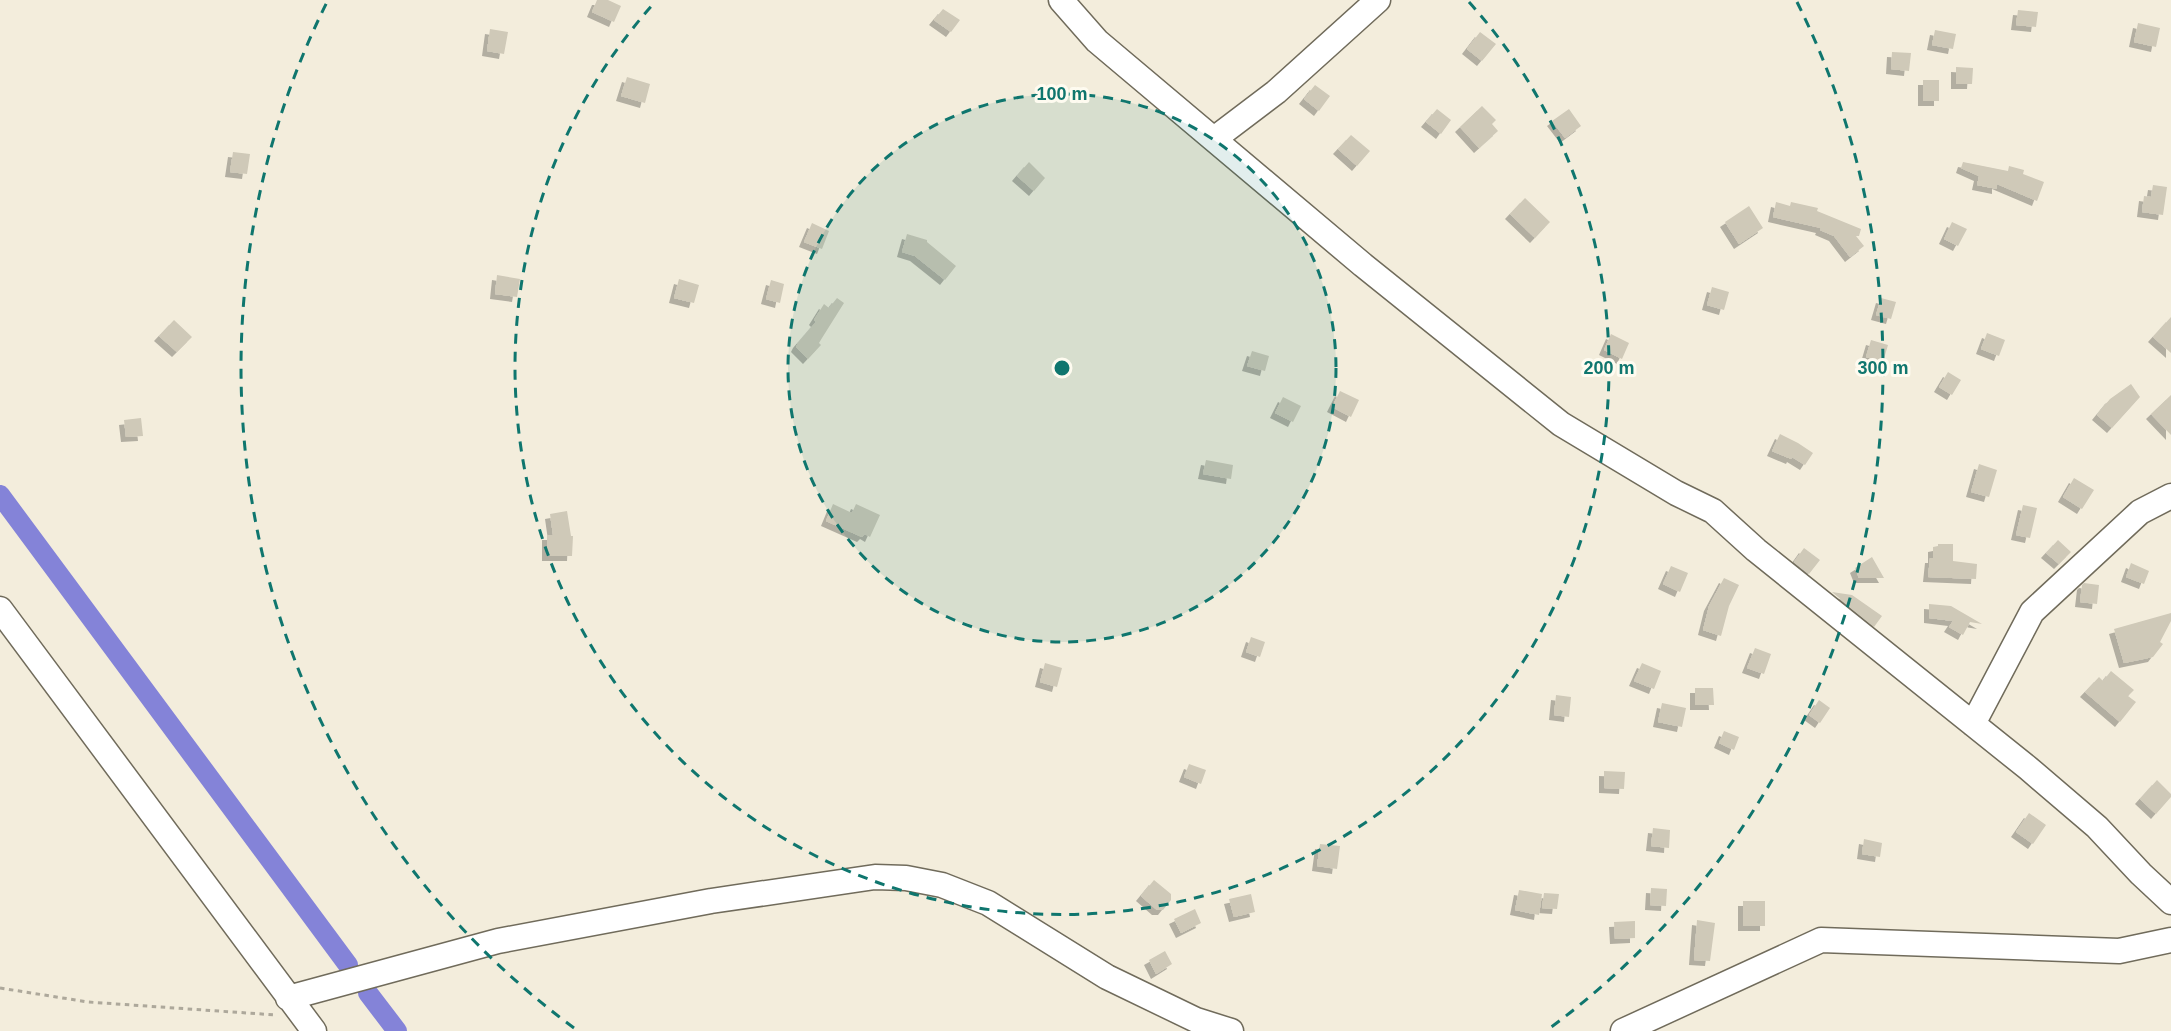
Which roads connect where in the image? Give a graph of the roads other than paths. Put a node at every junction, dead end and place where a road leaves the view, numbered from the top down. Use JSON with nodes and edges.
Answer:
{"nodes":[{"id":1,"x":1061,"y":0,"type":"edge"},
{"id":2,"x":1378,"y":0,"type":"edge"},
{"id":3,"x":1214,"y":139,"type":"junction"},
{"id":4,"x":2171,"y":496,"type":"edge"},
{"id":5,"x":0,"y":609,"type":"edge"},
{"id":6,"x":1973,"y":724,"type":"junction"},
{"id":7,"x":2171,"y":902,"type":"edge"},
{"id":8,"x":2171,"y":940,"type":"edge"},
{"id":9,"x":288,"y":998,"type":"junction"},
{"id":10,"x":308,"y":1024,"type":"edge"},
{"id":11,"x":1231,"y":1031,"type":"edge"},
{"id":12,"x":1623,"y":1031,"type":"edge"}],
"edges":[{"from":1,"to":3,"type":"street"},
{"from":2,"to":3,"type":"street"},
{"from":3,"to":6,"type":"street"},
{"from":4,"to":6,"type":"street"},
{"from":5,"to":9,"type":"street"},
{"from":6,"to":7,"type":"street"},
{"from":8,"to":12,"type":"street"},
{"from":9,"to":10,"type":"street"},
{"from":9,"to":11,"type":"street"}]}
